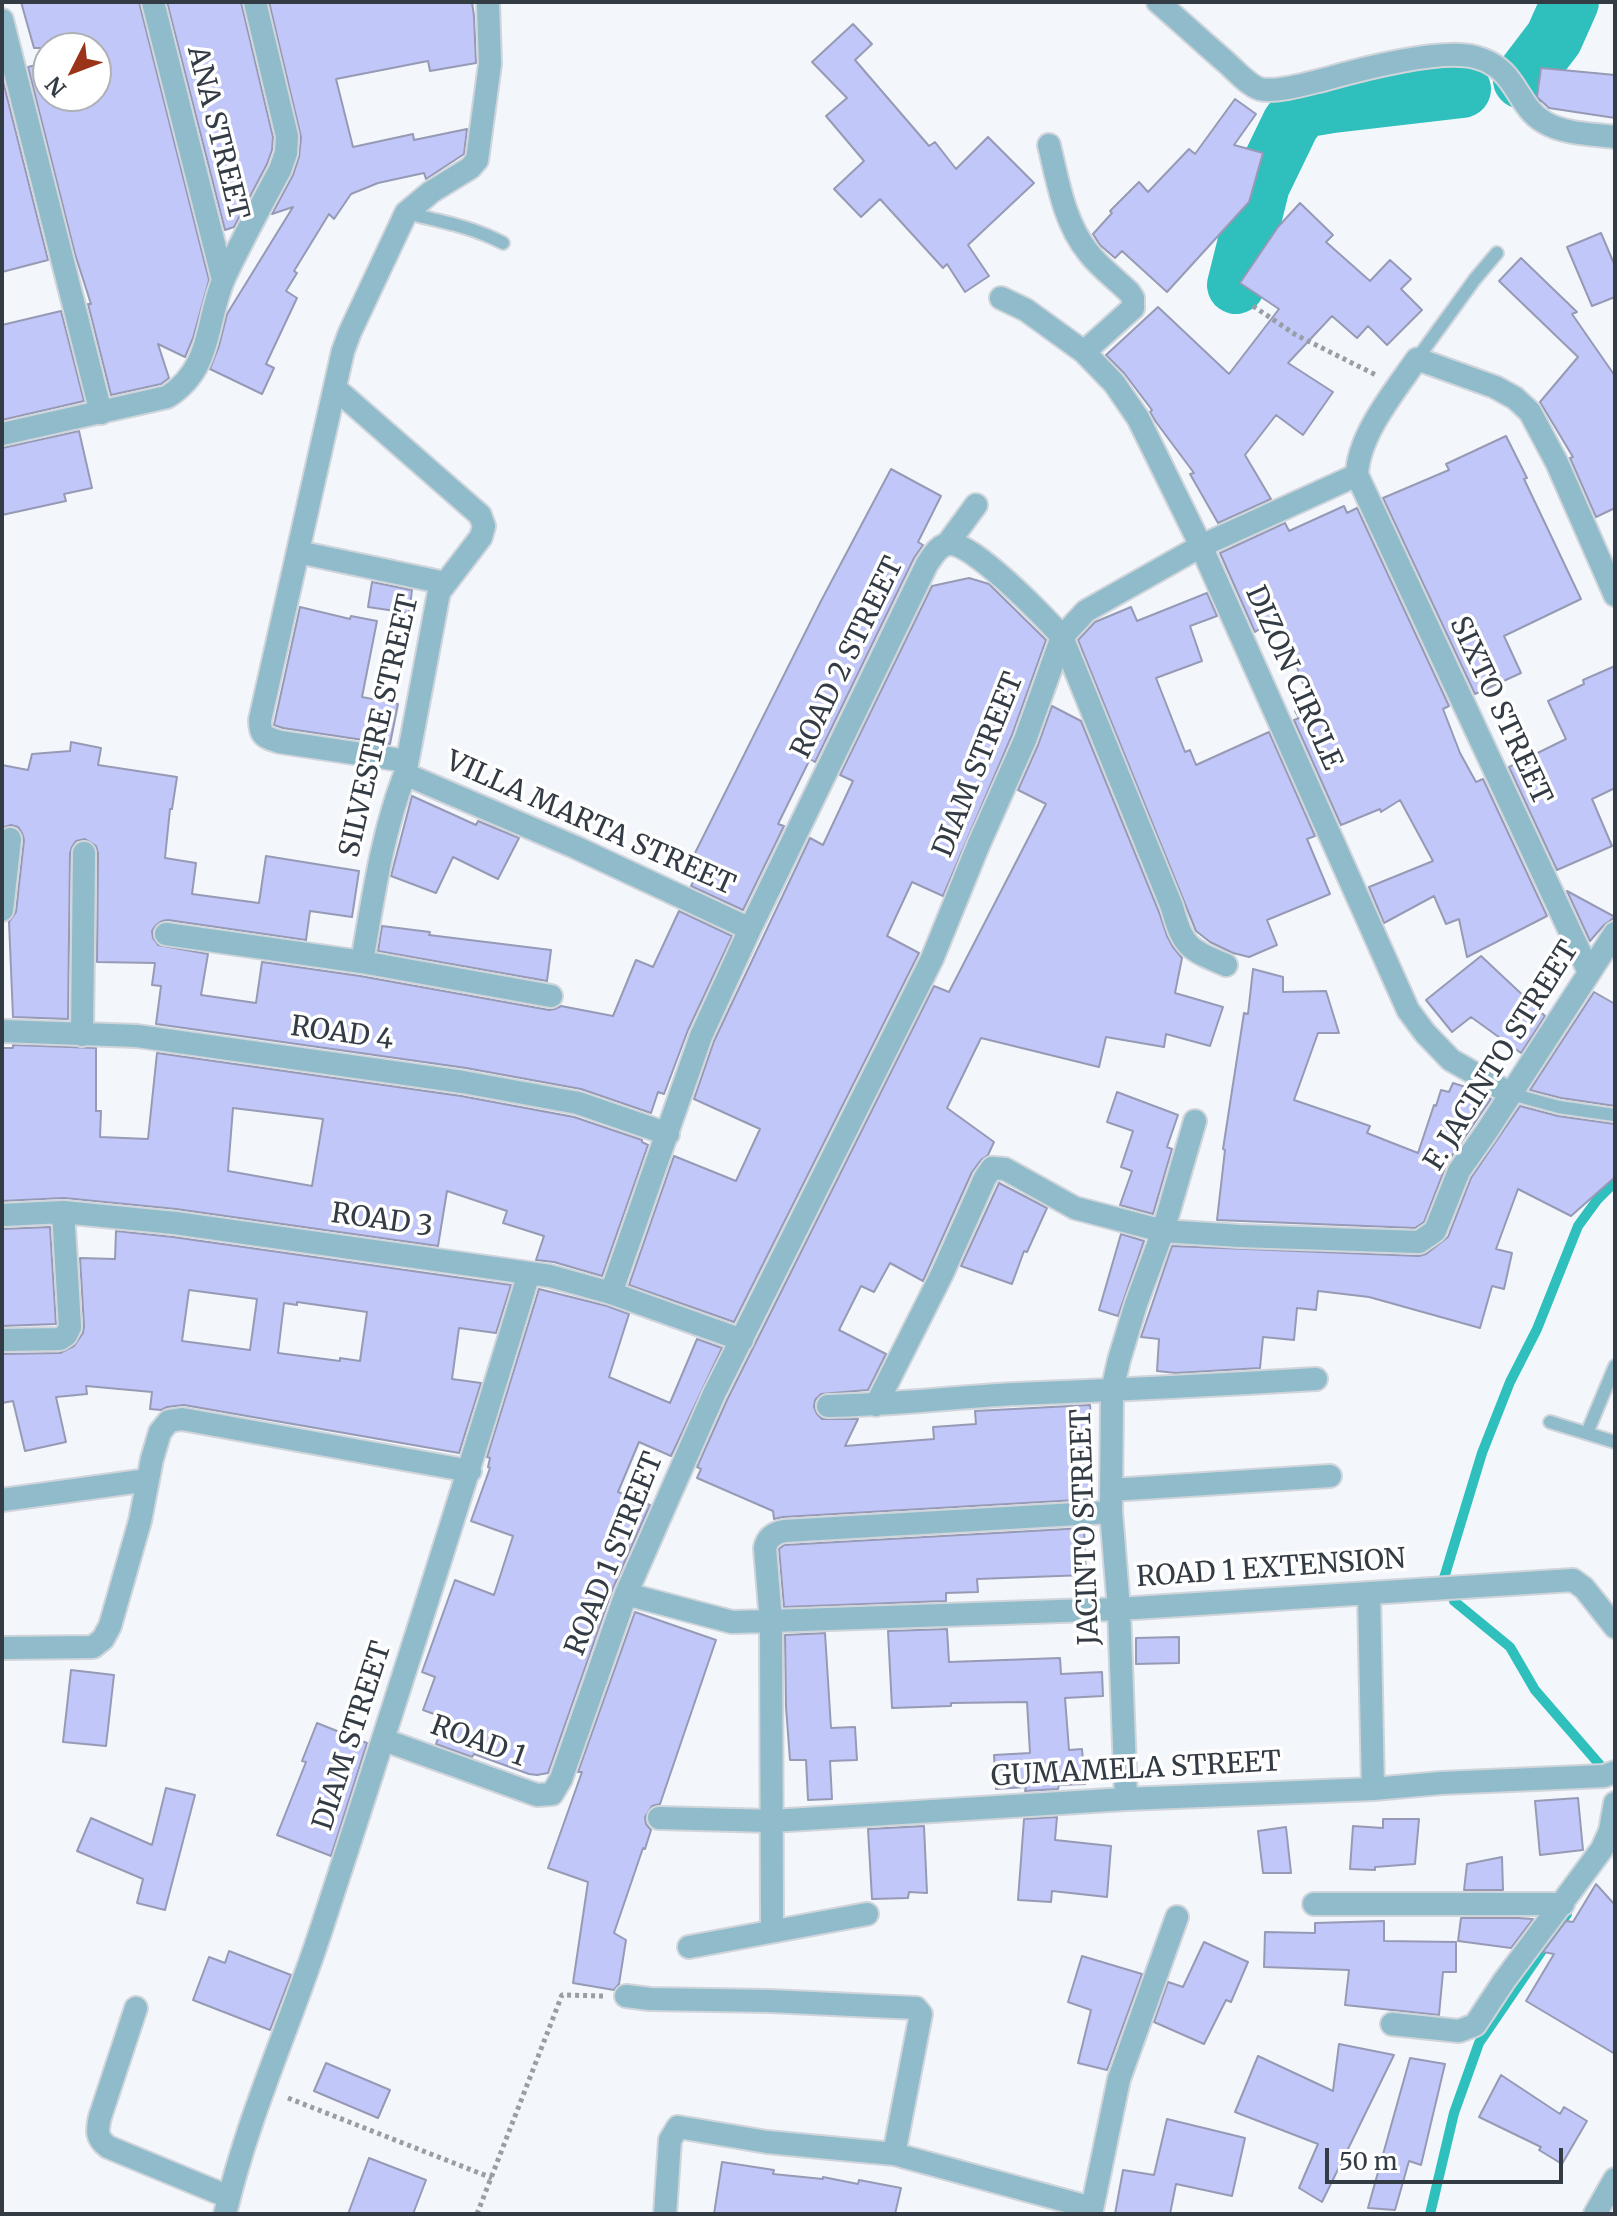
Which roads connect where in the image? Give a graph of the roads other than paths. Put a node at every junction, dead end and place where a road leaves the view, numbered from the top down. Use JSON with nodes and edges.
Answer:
{"nodes":[{"id":1,"x":153,"y":2,"type":"edge"},
{"id":2,"x":255,"y":2,"type":"edge"},
{"id":3,"x":488,"y":2,"type":"edge"},
{"id":4,"x":1158,"y":2,"type":"edge"},
{"id":5,"x":2,"y":20,"type":"edge"},
{"id":6,"x":1615,"y":137,"type":"edge"},
{"id":7,"x":1049,"y":145,"type":"dead end"},
{"id":8,"x":406,"y":213,"type":"junction"},
{"id":9,"x":503,"y":243,"type":"dead end"},
{"id":10,"x":1497,"y":253,"type":"dead end"},
{"id":11,"x":223,"y":280,"type":"junction"},
{"id":12,"x":1001,"y":298,"type":"dead end"},
{"id":13,"x":1084,"y":352,"type":"junction"},
{"id":14,"x":1417,"y":359,"type":"junction"},
{"id":15,"x":336,"y":389,"type":"junction"},
{"id":16,"x":101,"y":413,"type":"junction"},
{"id":17,"x":2,"y":434,"type":"edge"},
{"id":18,"x":1357,"y":475,"type":"junction"},
{"id":19,"x":976,"y":505,"type":"dead end"},
{"id":20,"x":948,"y":543,"type":"junction"},
{"id":21,"x":1201,"y":546,"type":"junction"},
{"id":22,"x":298,"y":552,"type":"junction"},
{"id":23,"x":445,"y":583,"type":"junction"},
{"id":24,"x":1615,"y":595,"type":"edge"},
{"id":25,"x":1062,"y":637,"type":"junction"},
{"id":26,"x":406,"y":768,"type":"junction"},
{"id":27,"x":10,"y":839,"type":"dead end"},
{"id":28,"x":84,"y":853,"type":"dead end"},
{"id":29,"x":2,"y":910,"type":"edge"},
{"id":30,"x":750,"y":929,"type":"junction"},
{"id":31,"x":1615,"y":933,"type":"edge"},
{"id":32,"x":166,"y":934,"type":"dead end"},
{"id":33,"x":362,"y":962,"type":"junction"},
{"id":34,"x":1226,"y":965,"type":"dead end"},
{"id":35,"x":1589,"y":972,"type":"junction"},
{"id":36,"x":551,"y":996,"type":"dead end"},
{"id":37,"x":2,"y":1031,"type":"edge"},
{"id":38,"x":82,"y":1035,"type":"junction"},
{"id":39,"x":1511,"y":1094,"type":"junction"},
{"id":40,"x":1614,"y":1115,"type":"edge"},
{"id":41,"x":1195,"y":1121,"type":"dead end"},
{"id":42,"x":668,"y":1134,"type":"junction"},
{"id":43,"x":63,"y":1212,"type":"junction"},
{"id":44,"x":2,"y":1215,"type":"edge"},
{"id":45,"x":1163,"y":1231,"type":"junction"},
{"id":46,"x":529,"y":1273,"type":"junction"},
{"id":47,"x":611,"y":1293,"type":"junction"},
{"id":48,"x":2,"y":1340,"type":"edge"},
{"id":49,"x":742,"y":1340,"type":"junction"},
{"id":50,"x":1615,"y":1366,"type":"edge"},
{"id":51,"x":1316,"y":1379,"type":"dead end"},
{"id":52,"x":1112,"y":1391,"type":"junction"},
{"id":53,"x":876,"y":1405,"type":"junction"},
{"id":54,"x":828,"y":1406,"type":"dead end"},
{"id":55,"x":1550,"y":1422,"type":"dead end"},
{"id":56,"x":1587,"y":1433,"type":"junction"},
{"id":57,"x":1615,"y":1442,"type":"edge"},
{"id":58,"x":470,"y":1471,"type":"junction"},
{"id":59,"x":1330,"y":1476,"type":"dead end"},
{"id":60,"x":148,"y":1480,"type":"junction"},
{"id":61,"x":2,"y":1500,"type":"edge"},
{"id":62,"x":1111,"y":1501,"type":"junction"},
{"id":63,"x":1369,"y":1593,"type":"junction"},
{"id":64,"x":626,"y":1594,"type":"junction"},
{"id":65,"x":1119,"y":1609,"type":"junction"},
{"id":66,"x":771,"y":1621,"type":"junction"},
{"id":67,"x":1615,"y":1627,"type":"edge"},
{"id":68,"x":2,"y":1648,"type":"edge"},
{"id":69,"x":384,"y":1740,"type":"junction"},
{"id":70,"x":1610,"y":1774,"type":"edge"},
{"id":71,"x":1373,"y":1789,"type":"junction"},
{"id":72,"x":552,"y":1794,"type":"joint"},
{"id":73,"x":1126,"y":1799,"type":"junction"},
{"id":74,"x":1615,"y":1801,"type":"edge"},
{"id":75,"x":659,"y":1818,"type":"dead end"},
{"id":76,"x":772,"y":1821,"type":"junction"},
{"id":77,"x":1314,"y":1904,"type":"dead end"},
{"id":78,"x":1563,"y":1904,"type":"junction"},
{"id":79,"x":867,"y":1914,"type":"dead end"},
{"id":80,"x":1177,"y":1917,"type":"dead end"},
{"id":81,"x":772,"y":1931,"type":"junction"},
{"id":82,"x":689,"y":1947,"type":"dead end"},
{"id":83,"x":626,"y":1996,"type":"road end"},
{"id":84,"x":136,"y":2008,"type":"dead end"},
{"id":85,"x":1392,"y":2024,"type":"dead end"},
{"id":86,"x":894,"y":2154,"type":"junction"},
{"id":87,"x":1615,"y":2179,"type":"edge"},
{"id":88,"x":227,"y":2205,"type":"edge"},
{"id":89,"x":1092,"y":2211,"type":"edge"},
{"id":90,"x":665,"y":2214,"type":"edge"},
{"id":91,"x":1595,"y":2214,"type":"edge"}],
"edges":[{"from":1,"to":11,"type":"street","name":"ANA STREET"},
{"from":2,"to":11,"type":"street"},
{"from":3,"to":8,"type":"street"},
{"from":4,"to":6,"type":"street"},
{"from":5,"to":16,"type":"street"},
{"from":7,"to":13,"type":"street"},
{"from":8,"to":9,"type":"lane"},
{"from":8,"to":15,"type":"street"},
{"from":10,"to":14,"type":"lane"},
{"from":11,"to":16,"type":"street"},
{"from":12,"to":13,"type":"street","name":"DIZON CIRCLE"},
{"from":13,"to":21,"type":"street","name":"DIZON CIRCLE"},
{"from":14,"to":18,"type":"street"},
{"from":14,"to":24,"type":"street"},
{"from":15,"to":22,"type":"street"},
{"from":15,"to":23,"type":"street","name":"SILVESTRE STREET"},
{"from":16,"to":17,"type":"street"},
{"from":18,"to":21,"type":"street","name":"DIAM STREET"},
{"from":18,"to":35,"type":"street","name":"SIXTO STREET"},
{"from":19,"to":20,"type":"street","name":"ROAD 2 STREET"},
{"from":20,"to":25,"type":"street"},
{"from":20,"to":30,"type":"street","name":"ROAD 2 STREET"},
{"from":21,"to":25,"type":"street","name":"DIAM STREET"},
{"from":21,"to":39,"type":"street","name":"DIZON CIRCLE"},
{"from":22,"to":23,"type":"street"},
{"from":22,"to":26,"type":"street","name":"VILLA MARTA STREET"},
{"from":23,"to":26,"type":"street","name":"SILVESTRE STREET"},
{"from":25,"to":34,"type":"street"},
{"from":25,"to":49,"type":"street","name":"DIAM STREET"},
{"from":26,"to":30,"type":"street","name":"VILLA MARTA STREET"},
{"from":26,"to":33,"type":"street","name":"SILVESTRE STREET"},
{"from":27,"to":29,"type":"street"},
{"from":28,"to":38,"type":"street"},
{"from":30,"to":42,"type":"street","name":"ROAD 2 STREET"},
{"from":31,"to":35,"type":"street","name":"F. JACINTO STREET"},
{"from":32,"to":33,"type":"street"},
{"from":33,"to":36,"type":"street"},
{"from":35,"to":39,"type":"street","name":"F. JACINTO STREET"},
{"from":37,"to":38,"type":"street","name":"ROAD 4"},
{"from":38,"to":42,"type":"street","name":"ROAD 4"},
{"from":39,"to":40,"type":"lane"},
{"from":39,"to":45,"type":"street","name":"F. JACINTO STREET"},
{"from":41,"to":45,"type":"street","name":"JACINTO STREET"},
{"from":42,"to":47,"type":"street","name":"ROAD 2 STREET"},
{"from":43,"to":44,"type":"street","name":"ROAD 3"},
{"from":43,"to":46,"type":"street","name":"ROAD 3"},
{"from":43,"to":48,"type":"street"},
{"from":45,"to":52,"type":"street","name":"JACINTO STREET"},
{"from":45,"to":53,"type":"street","name":"F. JACINTO STREET"},
{"from":46,"to":47,"type":"street","name":"ROAD 3"},
{"from":46,"to":58,"type":"street","name":"DIAM STREET"},
{"from":47,"to":49,"type":"street","name":"ROAD 3"},
{"from":49,"to":64,"type":"street","name":"ROAD 1 STREET"},
{"from":50,"to":56,"type":"lane"},
{"from":51,"to":52,"type":"street"},
{"from":52,"to":53,"type":"street"},
{"from":52,"to":62,"type":"street","name":"JACINTO STREET"},
{"from":53,"to":54,"type":"street"},
{"from":55,"to":56,"type":"lane"},
{"from":56,"to":57,"type":"lane"},
{"from":58,"to":60,"type":"street"},
{"from":58,"to":69,"type":"street","name":"DIAM STREET"},
{"from":59,"to":62,"type":"street"},
{"from":60,"to":61,"type":"street"},
{"from":60,"to":68,"type":"street"},
{"from":62,"to":65,"type":"street","name":"JACINTO STREET"},
{"from":62,"to":66,"type":"street"},
{"from":63,"to":65,"type":"street","name":"ROAD 1 EXTENSION"},
{"from":63,"to":67,"type":"street","name":"ROAD 1 EXTENSION"},
{"from":63,"to":71,"type":"street"},
{"from":64,"to":66,"type":"street","name":"ROAD 1 EXTENSION"},
{"from":64,"to":72,"type":"street","name":"ROAD 1 STREET"},
{"from":65,"to":66,"type":"street","name":"ROAD 1 EXTENSION"},
{"from":65,"to":73,"type":"street","name":"JACINTO STREET"},
{"from":66,"to":76,"type":"street"},
{"from":69,"to":72,"type":"street","name":"ROAD 1"},
{"from":69,"to":88,"type":"street","name":"DIAM STREET"},
{"from":70,"to":71,"type":"street","name":"GUMAMELA STREET"},
{"from":70,"to":74,"type":"street"},
{"from":71,"to":73,"type":"street","name":"GUMAMELA STREET"},
{"from":73,"to":76,"type":"street","name":"GUMAMELA STREET"},
{"from":74,"to":78,"type":"street"},
{"from":75,"to":76,"type":"street","name":"GUMAMELA STREET"},
{"from":76,"to":81,"type":"street"},
{"from":77,"to":78,"type":"street"},
{"from":78,"to":85,"type":"street"},
{"from":79,"to":81,"type":"street"},
{"from":80,"to":89,"type":"street"},
{"from":81,"to":82,"type":"street"},
{"from":83,"to":86,"type":"street"},
{"from":84,"to":88,"type":"street"},
{"from":86,"to":89,"type":"street"},
{"from":86,"to":90,"type":"street"},
{"from":87,"to":91,"type":"street"}]}
